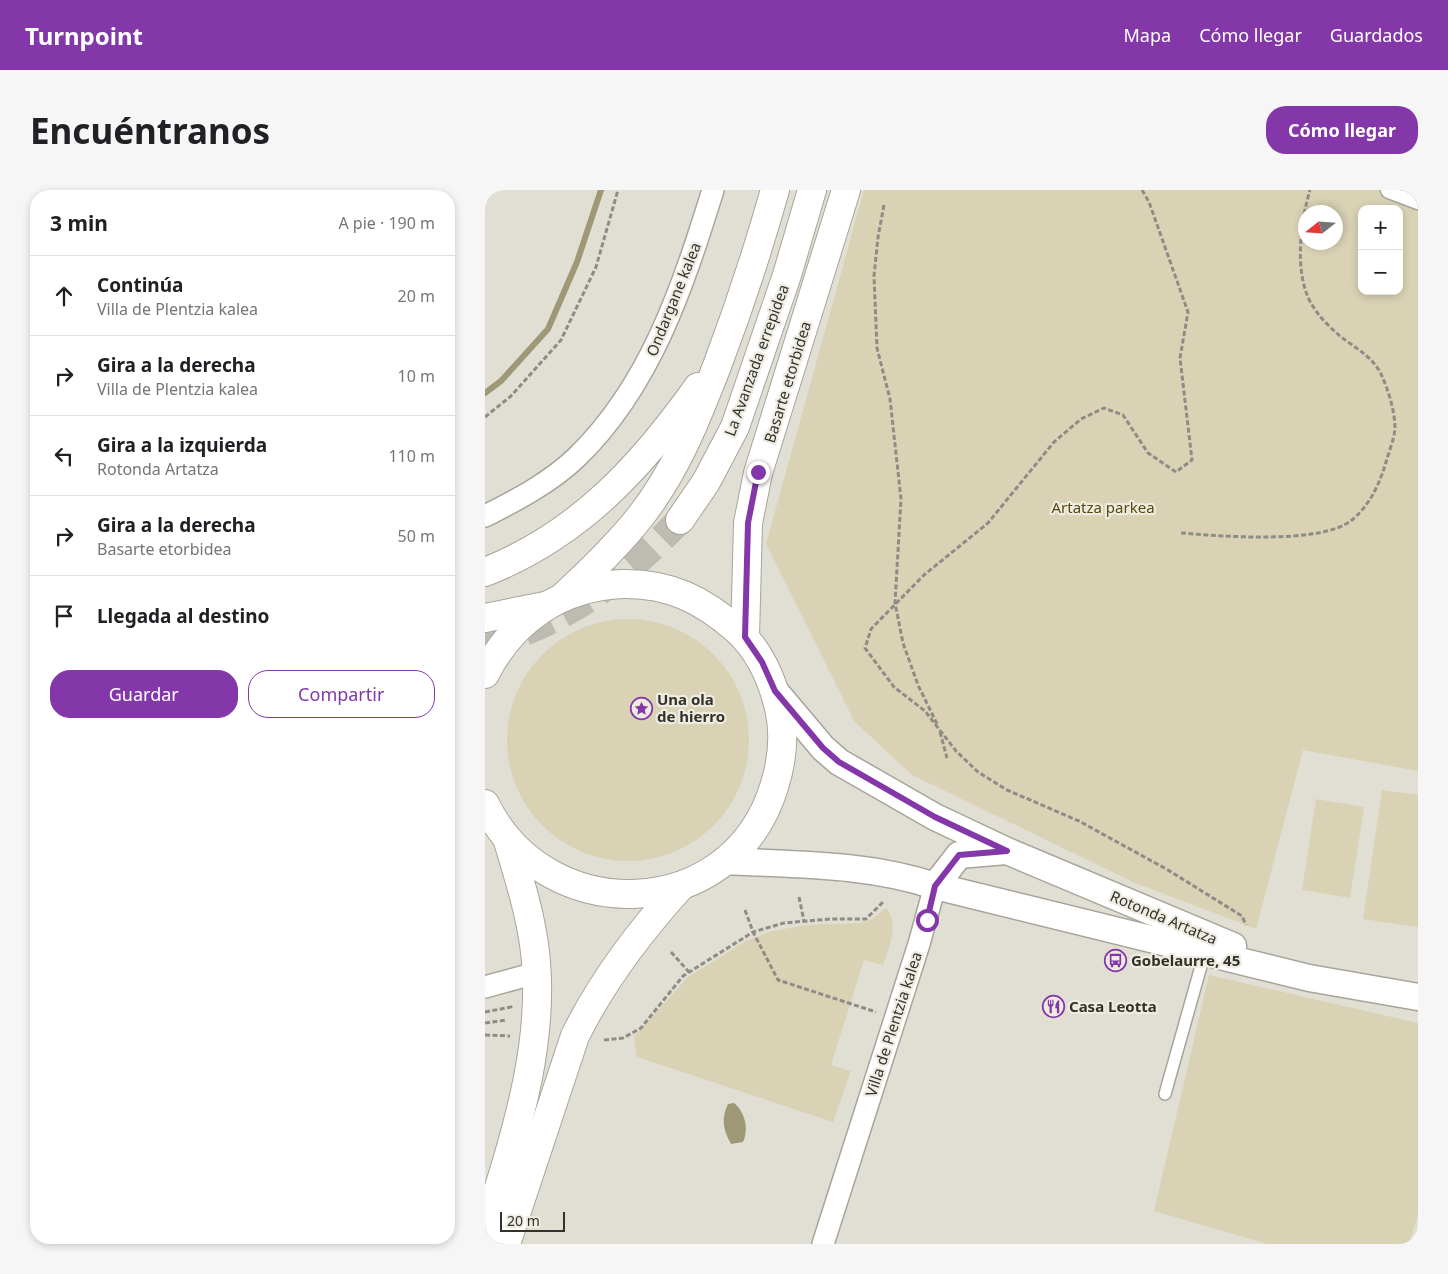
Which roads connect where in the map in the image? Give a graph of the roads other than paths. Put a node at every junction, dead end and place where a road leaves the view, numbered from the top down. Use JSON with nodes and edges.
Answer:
{"nodes":[{"id":1,"x":713,"y":190,"type":"edge"},
{"id":2,"x":775,"y":190,"type":"edge"},
{"id":3,"x":812,"y":190,"type":"edge"},
{"id":4,"x":846,"y":190,"type":"edge"},
{"id":5,"x":1389,"y":190,"type":"edge"},
{"id":6,"x":1418,"y":201,"type":"edge"},
{"id":7,"x":721,"y":356,"type":"junction"},
{"id":8,"x":485,"y":516,"type":"edge"},
{"id":9,"x":680,"y":520,"type":"tunnel mouth"},
{"id":10,"x":485,"y":572,"type":"edge"},
{"id":11,"x":554,"y":601,"type":"junction"},
{"id":12,"x":485,"y":618,"type":"edge"},
{"id":13,"x":745,"y":637,"type":"junction"},
{"id":14,"x":485,"y":674,"type":"edge"},
{"id":15,"x":775,"y":691,"type":"junction"},
{"id":16,"x":485,"y":804,"type":"edge"},
{"id":17,"x":507,"y":840,"type":"junction"},
{"id":18,"x":1007,"y":851,"type":"junction"},
{"id":19,"x":724,"y":861,"type":"junction"},
{"id":20,"x":681,"y":886,"type":"junction"},
{"id":21,"x":935,"y":886,"type":"junction"},
{"id":22,"x":1205,"y":952,"type":"junction"},
{"id":23,"x":536,"y":973,"type":"junction"},
{"id":24,"x":1309,"y":978,"type":"junction"},
{"id":25,"x":485,"y":987,"type":"edge"},
{"id":26,"x":1418,"y":997,"type":"edge"},
{"id":27,"x":1165,"y":1094,"type":"dead end"},
{"id":28,"x":485,"y":1233,"type":"edge"},
{"id":29,"x":506,"y":1244,"type":"edge"},
{"id":30,"x":823,"y":1244,"type":"edge"}],
"edges":[{"from":1,"to":8,"type":"street","name":"Ondargane kalea"},
{"from":2,"to":7,"type":"main road"},
{"from":3,"to":9,"type":"main road","name":"La Avanzada errepidea"},
{"from":4,"to":13,"type":"main road","name":"Basarte etorbidea"},
{"from":5,"to":6,"type":"street"},
{"from":7,"to":10,"type":"main road"},
{"from":7,"to":11,"type":"main road"},
{"from":11,"to":12,"type":"main road"},
{"from":11,"to":13,"type":"main road","name":"Rotonda Artatza"},
{"from":11,"to":14,"type":"main road","name":"Rotonda Artatza"},
{"from":13,"to":15,"type":"main road","name":"Rotonda Artatza"},
{"from":15,"to":18,"type":"street","name":"Rotonda Artatza"},
{"from":15,"to":19,"type":"main road","name":"Rotonda Artatza"},
{"from":16,"to":17,"type":"main road","name":"Rotonda Artatza"},
{"from":17,"to":20,"type":"main road","name":"Rotonda Artatza"},
{"from":17,"to":23,"type":"main road"},
{"from":18,"to":21,"type":"street","name":"Villa de Plentzia kalea"},
{"from":18,"to":24,"type":"street","name":"Rotonda Artatza"},
{"from":19,"to":20,"type":"main road","name":"Rotonda Artatza"},
{"from":19,"to":21,"type":"street","name":"Rotonda Artatza"},
{"from":20,"to":29,"type":"main road"},
{"from":21,"to":22,"type":"street","name":"Rotonda Artatza"},
{"from":21,"to":30,"type":"street","name":"Villa de Plentzia kalea"},
{"from":22,"to":24,"type":"street","name":"Rotonda Artatza"},
{"from":22,"to":27,"type":"lane"},
{"from":23,"to":25,"type":"street"},
{"from":23,"to":28,"type":"main road"},
{"from":24,"to":26,"type":"street"}]}
